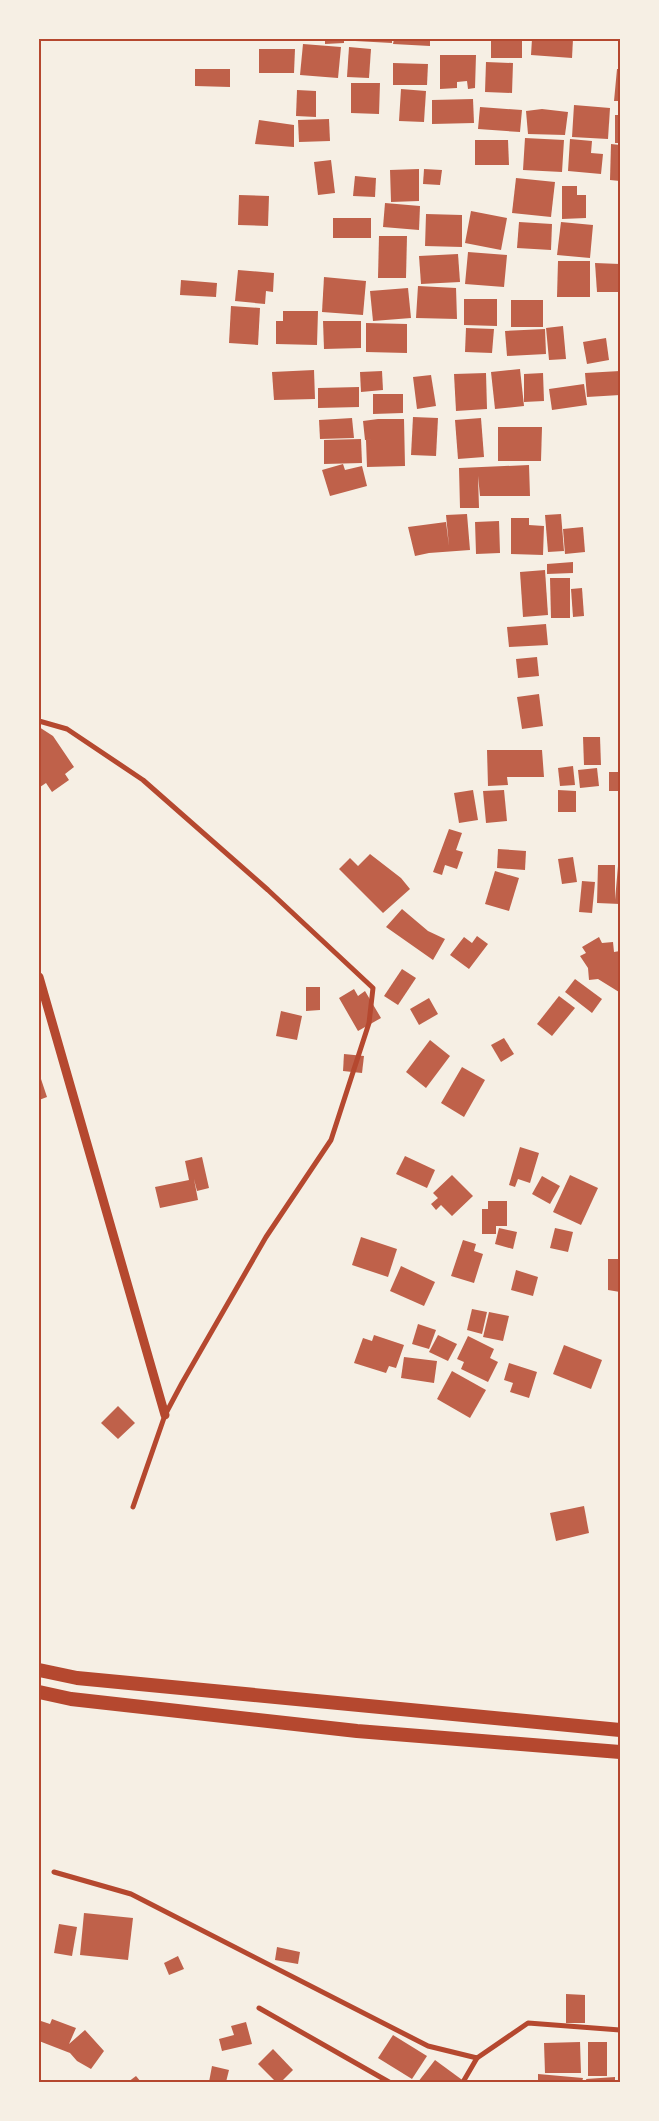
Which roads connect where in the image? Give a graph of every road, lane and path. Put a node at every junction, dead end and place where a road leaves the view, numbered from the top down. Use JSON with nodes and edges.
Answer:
{"nodes":[{"id":1,"x":39,"y":721,"type":"edge"},
{"id":2,"x":39,"y":977,"type":"edge"},
{"id":3,"x":165,"y":1415,"type":"junction"},
{"id":4,"x":133,"y":1506,"type":"dead end"},
{"id":5,"x":39,"y":1670,"type":"edge"},
{"id":6,"x":39,"y":1692,"type":"edge"},
{"id":7,"x":620,"y":1730,"type":"edge"},
{"id":8,"x":620,"y":1752,"type":"edge"},
{"id":9,"x":54,"y":1872,"type":"dead end"},
{"id":10,"x":259,"y":2008,"type":"dead end"},
{"id":11,"x":620,"y":2030,"type":"edge"},
{"id":12,"x":477,"y":2058,"type":"junction"},
{"id":13,"x":389,"y":2082,"type":"edge"},
{"id":14,"x":463,"y":2082,"type":"edge"}],
"edges":[{"from":1,"to":3,"type":"street"},
{"from":2,"to":3,"type":"street"},
{"from":3,"to":4,"type":"street"},
{"from":5,"to":7,"type":"highway"},
{"from":6,"to":8,"type":"highway"},
{"from":9,"to":12,"type":"street"},
{"from":10,"to":13,"type":"street"},
{"from":11,"to":12,"type":"street"},
{"from":12,"to":14,"type":"street"}]}
